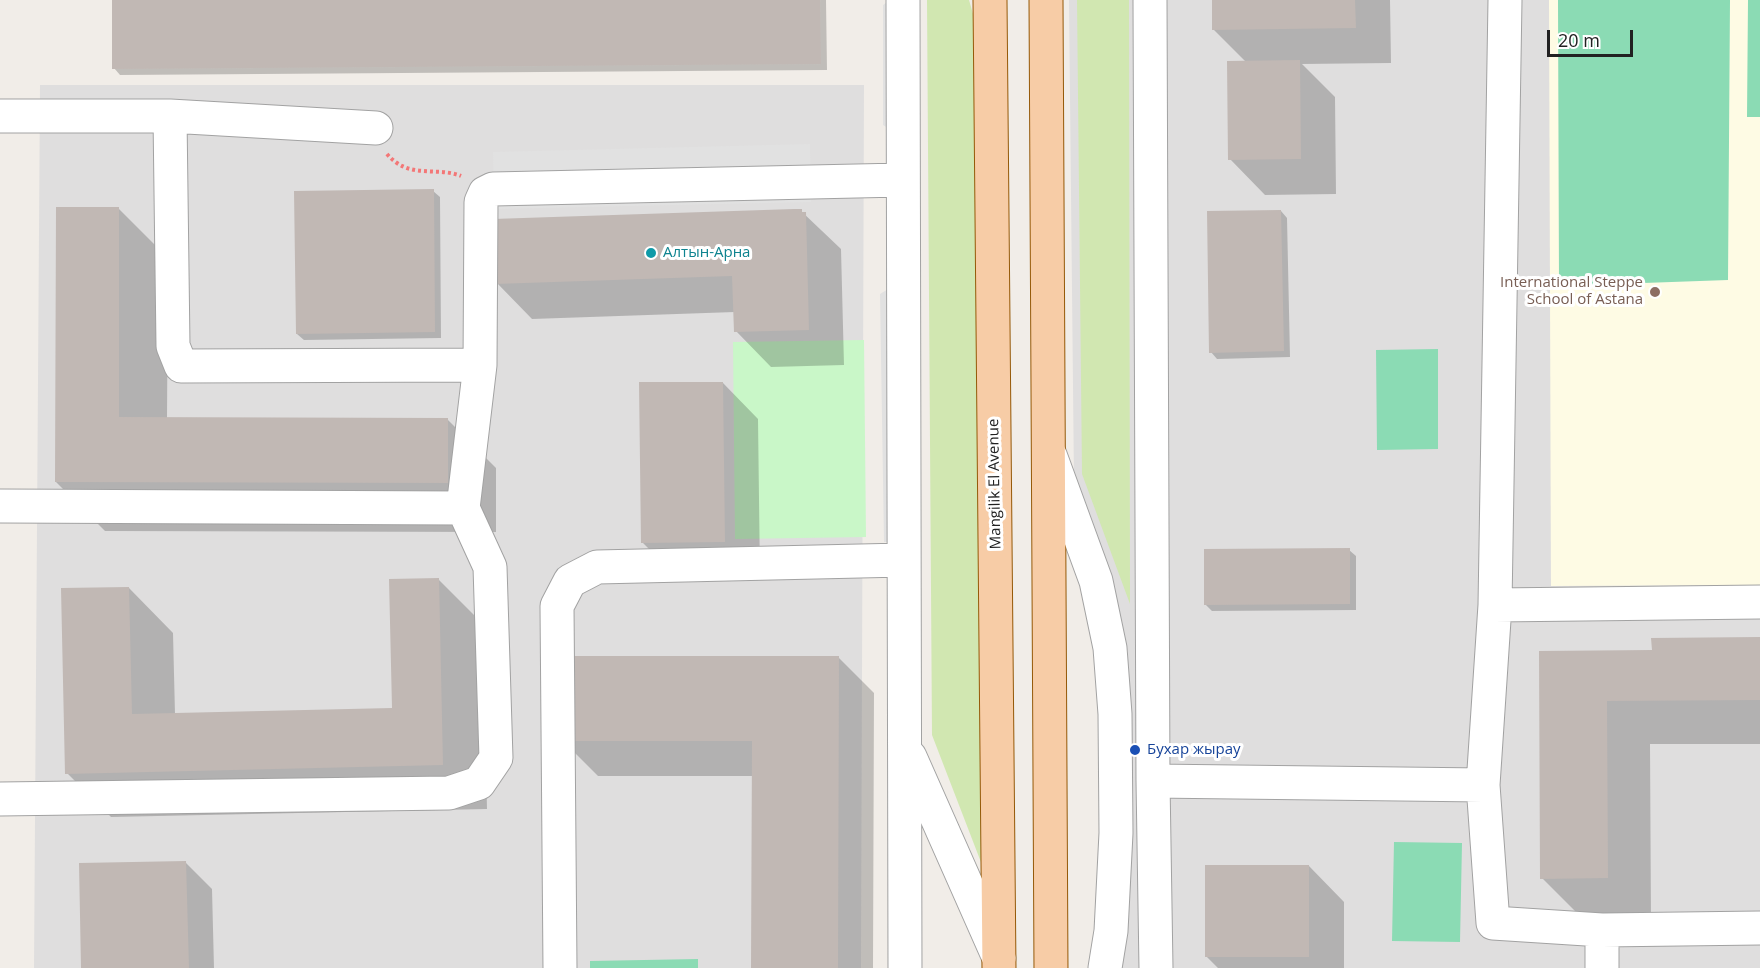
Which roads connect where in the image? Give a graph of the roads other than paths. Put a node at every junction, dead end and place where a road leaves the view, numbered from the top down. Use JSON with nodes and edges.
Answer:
{"nodes":[{"id":1,"x":903,"y":0,"type":"edge"},
{"id":2,"x":1046,"y":0,"type":"edge"},
{"id":3,"x":1150,"y":0,"type":"edge"},
{"id":4,"x":1504,"y":0,"type":"edge"},
{"id":5,"x":990,"y":1,"type":"edge"},
{"id":6,"x":0,"y":116,"type":"edge"},
{"id":7,"x":170,"y":116,"type":"junction"},
{"id":8,"x":376,"y":128,"type":"road end"},
{"id":9,"x":902,"y":180,"type":"junction"},
{"id":10,"x":480,"y":365,"type":"junction"},
{"id":11,"x":1048,"y":452,"type":"junction"},
{"id":12,"x":0,"y":506,"type":"edge"},
{"id":13,"x":463,"y":508,"type":"junction"},
{"id":14,"x":904,"y":560,"type":"junction"},
{"id":15,"x":1760,"y":602,"type":"edge"},
{"id":16,"x":1495,"y":605,"type":"junction"},
{"id":17,"x":904,"y":744,"type":"junction"},
{"id":18,"x":1153,"y":781,"type":"junction"},
{"id":19,"x":1483,"y":785,"type":"junction"},
{"id":20,"x":0,"y":800,"type":"edge"},
{"id":21,"x":1154,"y":909,"type":"junction"},
{"id":22,"x":1760,"y":928,"type":"edge"},
{"id":23,"x":1602,"y":930,"type":"junction"},
{"id":24,"x":999,"y":963,"type":"edge"},
{"id":25,"x":560,"y":968,"type":"edge"},
{"id":26,"x":905,"y":968,"type":"edge"},
{"id":27,"x":1051,"y":968,"type":"edge"},
{"id":28,"x":1105,"y":968,"type":"edge"},
{"id":29,"x":1120,"y":968,"type":"edge"},
{"id":30,"x":1156,"y":968,"type":"edge"},
{"id":31,"x":1602,"y":968,"type":"edge"}],
"edges":[{"from":1,"to":9,"type":"lane"},
{"from":2,"to":11,"type":"main road"},
{"from":3,"to":18,"type":"lane"},
{"from":4,"to":16,"type":"lane"},
{"from":5,"to":24,"type":"main road","name":"Mangilik El Avenue"},
{"from":6,"to":7,"type":"lane"},
{"from":7,"to":8,"type":"lane"},
{"from":7,"to":10,"type":"lane"},
{"from":9,"to":10,"type":"lane"},
{"from":9,"to":14,"type":"lane"},
{"from":10,"to":13,"type":"lane"},
{"from":11,"to":27,"type":"main road"},
{"from":11,"to":28,"type":"lane"},
{"from":12,"to":13,"type":"lane"},
{"from":13,"to":20,"type":"lane"},
{"from":14,"to":17,"type":"lane"},
{"from":14,"to":25,"type":"lane"},
{"from":15,"to":16,"type":"lane"},
{"from":16,"to":19,"type":"lane"},
{"from":17,"to":24,"type":"lane"},
{"from":17,"to":26,"type":"lane"},
{"from":18,"to":19,"type":"lane"},
{"from":18,"to":21,"type":"lane"},
{"from":19,"to":23,"type":"lane"},
{"from":21,"to":29,"type":"lane"},
{"from":21,"to":30,"type":"lane"},
{"from":22,"to":23,"type":"lane"},
{"from":23,"to":31,"type":"lane"}]}
